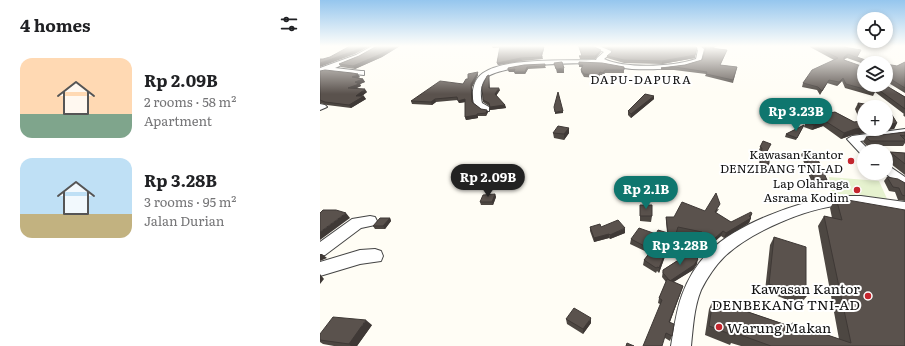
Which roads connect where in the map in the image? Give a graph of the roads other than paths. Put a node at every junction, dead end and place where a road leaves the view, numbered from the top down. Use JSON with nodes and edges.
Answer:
{"nodes":[{"id":1,"x":339,"y":62,"type":"edge"},
{"id":2,"x":601,"y":62,"type":"edge"},
{"id":3,"x":605,"y":62,"type":"edge"},
{"id":4,"x":694,"y":62,"type":"edge"},
{"id":5,"x":324,"y":69,"type":"edge"},
{"id":6,"x":360,"y":74,"type":"dead end"},
{"id":7,"x":486,"y":109,"type":"edge"},
{"id":8,"x":905,"y":132,"type":"edge"},
{"id":9,"x":857,"y":144,"type":"edge"},
{"id":10,"x":893,"y":174,"type":"edge"},
{"id":11,"x":905,"y":184,"type":"edge"},
{"id":12,"x":905,"y":207,"type":"edge"},
{"id":13,"x":370,"y":220,"type":"dead end"},
{"id":14,"x":320,"y":250,"type":"edge"},
{"id":15,"x":375,"y":256,"type":"dead end"},
{"id":16,"x":320,"y":269,"type":"edge"},
{"id":17,"x":681,"y":346,"type":"edge"}],
"edges":[{"from":1,"to":5,"type":"street"},
{"from":2,"to":7,"type":"street"},
{"from":3,"to":4,"type":"street"},
{"from":5,"to":6,"type":"street"},
{"from":8,"to":9,"type":"street"},
{"from":10,"to":11,"type":"street"},
{"from":12,"to":17,"type":"street"},
{"from":13,"to":14,"type":"street"},
{"from":15,"to":16,"type":"street"}]}
